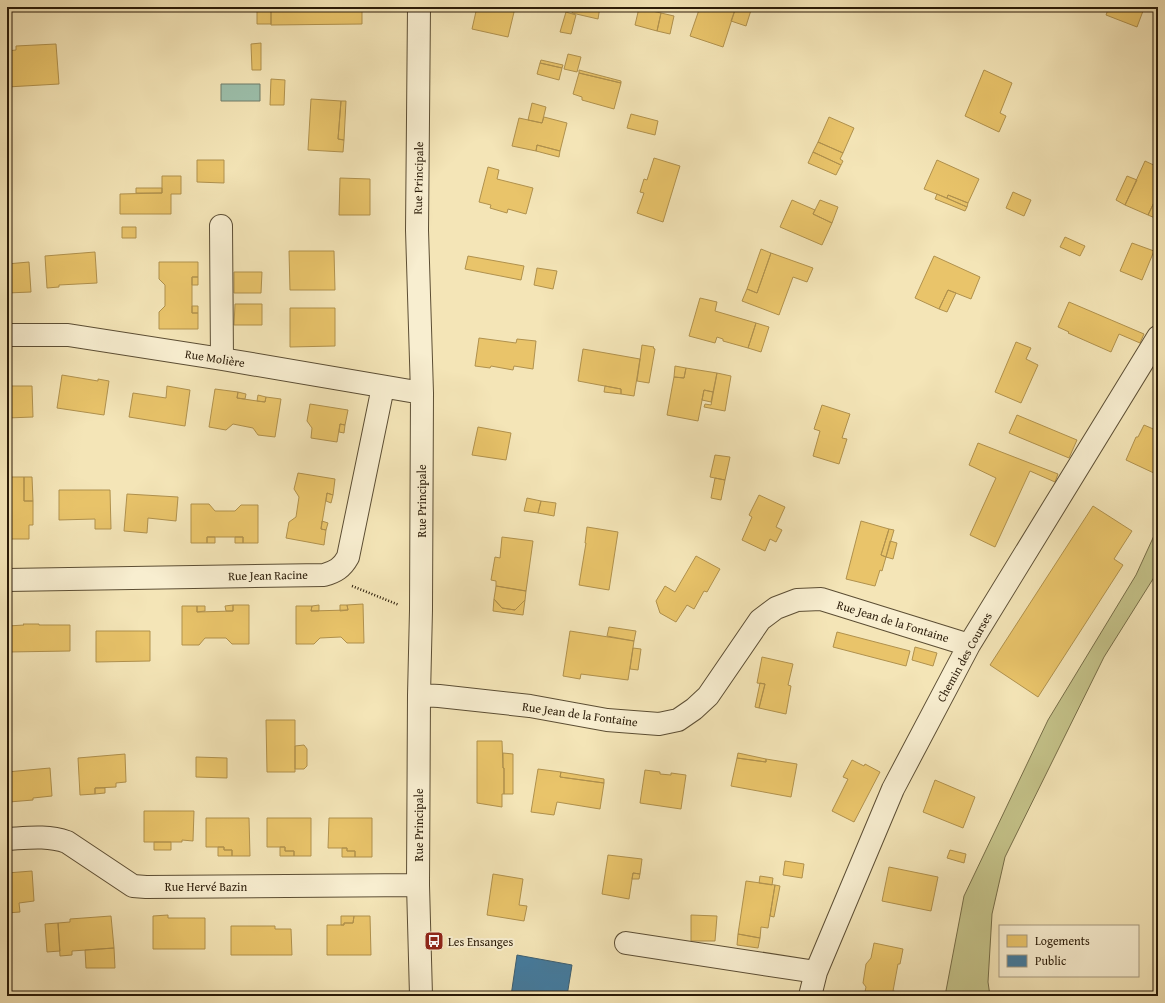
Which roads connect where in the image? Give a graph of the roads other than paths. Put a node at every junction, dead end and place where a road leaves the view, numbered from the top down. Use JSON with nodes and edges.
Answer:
{"nodes":[{"id":1,"x":420,"y":7,"type":"edge"},
{"id":2,"x":221,"y":226,"type":"dead end"},
{"id":3,"x":7,"y":335,"type":"edge"},
{"id":4,"x":1158,"y":337,"type":"edge"},
{"id":5,"x":222,"y":359,"type":"junction"},
{"id":6,"x":383,"y":387,"type":"junction"},
{"id":7,"x":422,"y":393,"type":"junction"},
{"id":8,"x":7,"y":580,"type":"edge"},
{"id":9,"x":969,"y":645,"type":"junction"},
{"id":10,"x":419,"y":695,"type":"junction"},
{"id":11,"x":7,"y":839,"type":"edge"},
{"id":12,"x":418,"y":885,"type":"junction"},
{"id":13,"x":626,"y":942,"type":"dead end"},
{"id":14,"x":816,"y":972,"type":"junction"},
{"id":15,"x":421,"y":996,"type":"edge"},
{"id":16,"x":810,"y":996,"type":"edge"}],
"edges":[{"from":1,"to":7,"type":"street","name":"Rue Principale"},
{"from":2,"to":5,"type":"street"},
{"from":3,"to":5,"type":"street","name":"Rue Molière"},
{"from":4,"to":9,"type":"street","name":"Chemin des Courses"},
{"from":5,"to":6,"type":"street","name":"Rue Molière"},
{"from":6,"to":7,"type":"street","name":"Rue Molière"},
{"from":6,"to":8,"type":"street","name":"Rue Jean Racine"},
{"from":7,"to":10,"type":"street","name":"Rue Principale"},
{"from":9,"to":10,"type":"street","name":"Rue Jean de la Fontaine"},
{"from":9,"to":14,"type":"street","name":"Chemin des Courses"},
{"from":10,"to":12,"type":"street","name":"Rue Principale"},
{"from":11,"to":12,"type":"street","name":"Rue Hervé Bazin"},
{"from":12,"to":15,"type":"street","name":"Rue Principale"},
{"from":13,"to":14,"type":"street"},
{"from":14,"to":16,"type":"street","name":"Chemin des Courses"}]}
